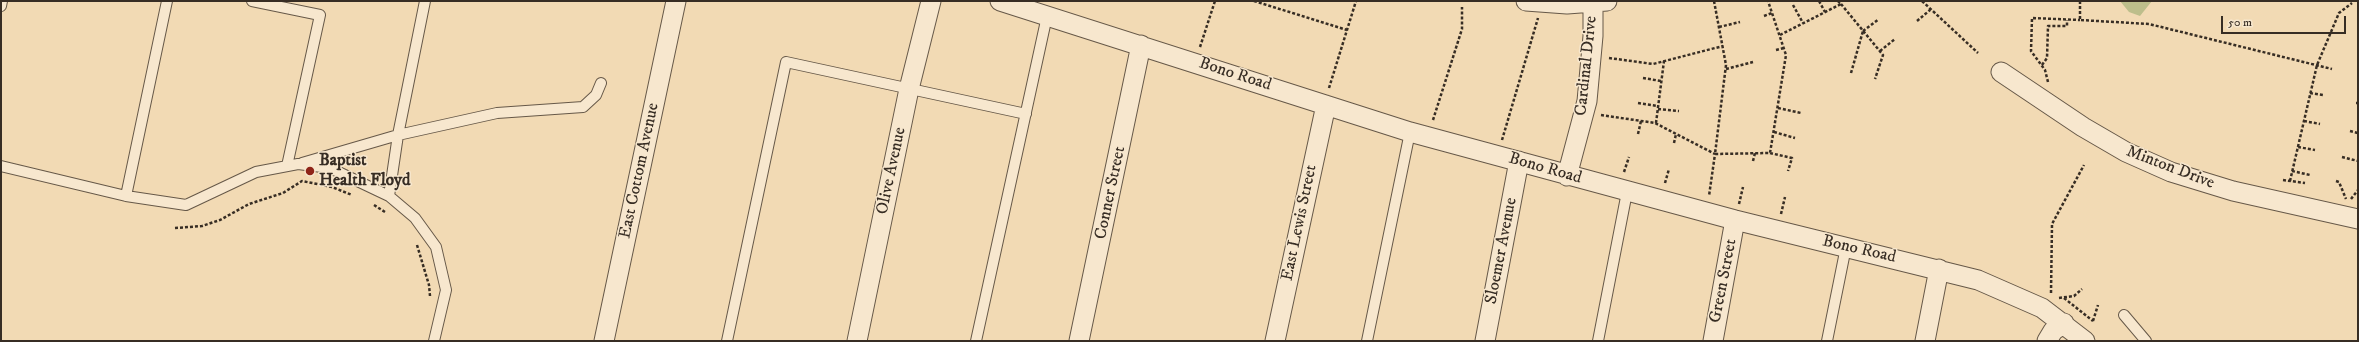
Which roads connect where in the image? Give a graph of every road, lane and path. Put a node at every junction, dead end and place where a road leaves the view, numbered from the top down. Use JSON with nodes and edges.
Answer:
{"nodes":[{"id":1,"x":2,"y":1,"type":"edge"},
{"id":2,"x":167,"y":1,"type":"edge"},
{"id":3,"x":252,"y":1,"type":"edge"},
{"id":4,"x":425,"y":1,"type":"edge"},
{"id":5,"x":676,"y":1,"type":"edge"},
{"id":6,"x":931,"y":1,"type":"edge"},
{"id":7,"x":1000,"y":1,"type":"edge"},
{"id":8,"x":1215,"y":1,"type":"edge"},
{"id":9,"x":1254,"y":1,"type":"edge"},
{"id":10,"x":1356,"y":1,"type":"edge"},
{"id":11,"x":1526,"y":1,"type":"edge"},
{"id":12,"x":1714,"y":1,"type":"edge"},
{"id":13,"x":1768,"y":1,"type":"edge"},
{"id":14,"x":1819,"y":1,"type":"edge"},
{"id":15,"x":1922,"y":1,"type":"edge"},
{"id":16,"x":2080,"y":1,"type":"edge"},
{"id":17,"x":1600,"y":2,"type":"edge"},
{"id":18,"x":1839,"y":2,"type":"edge"},
{"id":19,"x":2352,"y":3,"type":"dead end"},
{"id":20,"x":1,"y":6,"type":"edge"},
{"id":21,"x":1793,"y":6,"type":"dead end"},
{"id":22,"x":1462,"y":7,"type":"dead end"},
{"id":23,"x":1930,"y":10,"type":"junction"},
{"id":24,"x":1825,"y":12,"type":"junction"},
{"id":25,"x":1772,"y":13,"type":"junction"},
{"id":26,"x":1047,"y":16,"type":"junction"},
{"id":27,"x":1764,"y":16,"type":"dead end"},
{"id":28,"x":1538,"y":17,"type":"dead end"},
{"id":29,"x":1879,"y":19,"type":"dead end"},
{"id":30,"x":2067,"y":20,"type":"junction"},
{"id":31,"x":2080,"y":20,"type":"junction"},
{"id":32,"x":1917,"y":21,"type":"dead end"},
{"id":33,"x":1740,"y":22,"type":"dead end"},
{"id":34,"x":1803,"y":23,"type":"junction"},
{"id":35,"x":1719,"y":27,"type":"junction"},
{"id":36,"x":1347,"y":30,"type":"junction"},
{"id":37,"x":1863,"y":31,"type":"junction"},
{"id":38,"x":1780,"y":35,"type":"junction"},
{"id":39,"x":1895,"y":39,"type":"dead end"},
{"id":40,"x":1142,"y":45,"type":"junction"},
{"id":41,"x":1723,"y":46,"type":"junction"},
{"id":42,"x":1784,"y":48,"type":"junction"},
{"id":43,"x":1199,"y":50,"type":"dead end"},
{"id":44,"x":1776,"y":50,"type":"dead end"},
{"id":45,"x":1880,"y":51,"type":"junction"},
{"id":46,"x":1978,"y":53,"type":"dead end"},
{"id":47,"x":1604,"y":57,"type":"dead end"},
{"id":48,"x":1664,"y":61,"type":"junction"},
{"id":49,"x":1753,"y":62,"type":"dead end"},
{"id":50,"x":2042,"y":65,"type":"junction"},
{"id":51,"x":2317,"y":65,"type":"junction"},
{"id":52,"x":1726,"y":69,"type":"junction"},
{"id":53,"x":2332,"y":69,"type":"dead end"},
{"id":54,"x":2001,"y":72,"type":"dead end"},
{"id":55,"x":1851,"y":73,"type":"dead end"},
{"id":56,"x":1643,"y":78,"type":"dead end"},
{"id":57,"x":1875,"y":79,"type":"dead end"},
{"id":58,"x":1661,"y":81,"type":"junction"},
{"id":59,"x":602,"y":83,"type":"dead end"},
{"id":60,"x":909,"y":89,"type":"junction"},
{"id":61,"x":2049,"y":89,"type":"dead end"},
{"id":62,"x":2310,"y":92,"type":"junction"},
{"id":63,"x":2323,"y":95,"type":"dead end"},
{"id":64,"x":1327,"y":97,"type":"junction"},
{"id":65,"x":1638,"y":103,"type":"dead end"},
{"id":66,"x":1658,"y":107,"type":"junction"},
{"id":67,"x":1778,"y":108,"type":"junction"},
{"id":68,"x":1679,"y":111,"type":"dead end"},
{"id":69,"x":1802,"y":113,"type":"dead end"},
{"id":70,"x":1026,"y":114,"type":"junction"},
{"id":71,"x":1598,"y":114,"type":"dead end"},
{"id":72,"x":1641,"y":120,"type":"junction"},
{"id":73,"x":2304,"y":120,"type":"junction"},
{"id":74,"x":1432,"y":123,"type":"dead end"},
{"id":75,"x":1656,"y":123,"type":"junction"},
{"id":76,"x":2320,"y":124,"type":"dead end"},
{"id":77,"x":2350,"y":131,"type":"dead end"},
{"id":78,"x":1410,"y":132,"type":"junction"},
{"id":79,"x":1774,"y":132,"type":"junction"},
{"id":80,"x":2358,"y":133,"type":"edge"},
{"id":81,"x":1638,"y":134,"type":"dead end"},
{"id":82,"x":1676,"y":134,"type":"junction"},
{"id":83,"x":398,"y":135,"type":"junction"},
{"id":84,"x":1795,"y":138,"type":"dead end"},
{"id":85,"x":1674,"y":143,"type":"dead end"},
{"id":86,"x":1500,"y":144,"type":"dead end"},
{"id":87,"x":2298,"y":147,"type":"junction"},
{"id":88,"x":2315,"y":150,"type":"dead end"},
{"id":89,"x":1755,"y":153,"type":"junction"},
{"id":90,"x":1770,"y":153,"type":"junction"},
{"id":91,"x":1715,"y":154,"type":"junction"},
{"id":92,"x":1628,"y":157,"type":"dead end"},
{"id":93,"x":2342,"y":157,"type":"dead end"},
{"id":94,"x":1519,"y":161,"type":"junction"},
{"id":95,"x":1754,"y":161,"type":"dead end"},
{"id":96,"x":2358,"y":161,"type":"edge"},
{"id":97,"x":298,"y":164,"type":"junction"},
{"id":98,"x":2084,"y":165,"type":"dead end"},
{"id":99,"x":1,"y":166,"type":"edge"},
{"id":100,"x":287,"y":166,"type":"junction"},
{"id":101,"x":1669,"y":169,"type":"dead end"},
{"id":102,"x":1788,"y":171,"type":"dead end"},
{"id":103,"x":2292,"y":171,"type":"junction"},
{"id":104,"x":2310,"y":175,"type":"dead end"},
{"id":105,"x":1567,"y":176,"type":"junction"},
{"id":106,"x":2283,"y":180,"type":"dead end"},
{"id":107,"x":2290,"y":181,"type":"junction"},
{"id":108,"x":2336,"y":181,"type":"dead end"},
{"id":109,"x":1625,"y":184,"type":"junction"},
{"id":110,"x":2305,"y":184,"type":"dead end"},
{"id":111,"x":1664,"y":187,"type":"dead end"},
{"id":112,"x":1744,"y":187,"type":"dead end"},
{"id":113,"x":126,"y":196,"type":"junction"},
{"id":114,"x":356,"y":196,"type":"dead end"},
{"id":115,"x":389,"y":196,"type":"junction"},
{"id":116,"x":1785,"y":197,"type":"dead end"},
{"id":117,"x":1709,"y":199,"type":"dead end"},
{"id":118,"x":2346,"y":200,"type":"dead end"},
{"id":119,"x":368,"y":202,"type":"dead end"},
{"id":120,"x":1737,"y":213,"type":"junction"},
{"id":121,"x":390,"y":215,"type":"dead end"},
{"id":122,"x":1780,"y":216,"type":"dead end"},
{"id":123,"x":2358,"y":219,"type":"edge"},
{"id":124,"x":175,"y":228,"type":"dead end"},
{"id":125,"x":416,"y":242,"type":"dead end"},
{"id":126,"x":1846,"y":247,"type":"junction"},
{"id":127,"x":1939,"y":269,"type":"junction"},
{"id":128,"x":2082,"y":289,"type":"dead end"},
{"id":129,"x":2064,"y":298,"type":"junction"},
{"id":130,"x":430,"y":303,"type":"dead end"},
{"id":131,"x":2098,"y":305,"type":"dead end"},
{"id":132,"x":2124,"y":315,"type":"dead end"},
{"id":133,"x":2093,"y":321,"type":"junction"},
{"id":134,"x":2064,"y":324,"type":"junction"},
{"id":135,"x":2089,"y":333,"type":"edge"},
{"id":136,"x":434,"y":341,"type":"edge"},
{"id":137,"x":604,"y":341,"type":"edge"},
{"id":138,"x":727,"y":341,"type":"edge"},
{"id":139,"x":857,"y":341,"type":"edge"},
{"id":140,"x":976,"y":341,"type":"edge"},
{"id":141,"x":1079,"y":341,"type":"edge"},
{"id":142,"x":1275,"y":341,"type":"edge"},
{"id":143,"x":1367,"y":341,"type":"edge"},
{"id":144,"x":1485,"y":341,"type":"edge"},
{"id":145,"x":1598,"y":341,"type":"edge"},
{"id":146,"x":1713,"y":341,"type":"edge"},
{"id":147,"x":1827,"y":341,"type":"edge"},
{"id":148,"x":1925,"y":341,"type":"edge"},
{"id":149,"x":2047,"y":341,"type":"edge"},
{"id":150,"x":2146,"y":341,"type":"edge"}],
"edges":[{"from":1,"to":20,"type":"lane"},
{"from":2,"to":113,"type":"lane"},
{"from":3,"to":100,"type":"lane"},
{"from":4,"to":83,"type":"lane"},
{"from":5,"to":137,"type":"street","name":"East Cottom Avenue"},
{"from":6,"to":60,"type":"street","name":"Olive Avenue"},
{"from":7,"to":26,"type":"street","name":"Bono Road"},
{"from":8,"to":43,"type":"path"},
{"from":9,"to":36,"type":"path"},
{"from":10,"to":36,"type":"path"},
{"from":11,"to":17,"type":"street"},
{"from":12,"to":35,"type":"path"},
{"from":13,"to":25,"type":"path"},
{"from":14,"to":24,"type":"path"},
{"from":15,"to":23,"type":"path"},
{"from":16,"to":31,"type":"path"},
{"from":17,"to":105,"type":"street","name":"Cardinal Drive"},
{"from":18,"to":24,"type":"path"},
{"from":18,"to":37,"type":"path"},
{"from":19,"to":51,"type":"path"},
{"from":21,"to":34,"type":"path"},
{"from":22,"to":74,"type":"path"},
{"from":23,"to":32,"type":"path"},
{"from":23,"to":46,"type":"path"},
{"from":24,"to":34,"type":"path"},
{"from":25,"to":27,"type":"path"},
{"from":25,"to":38,"type":"path"},
{"from":26,"to":40,"type":"street","name":"Bono Road"},
{"from":26,"to":70,"type":"lane"},
{"from":28,"to":86,"type":"path"},
{"from":29,"to":37,"type":"path"},
{"from":30,"to":31,"type":"path"},
{"from":30,"to":50,"type":"path"},
{"from":30,"to":50,"type":"path"},
{"from":31,"to":51,"type":"path"},
{"from":33,"to":35,"type":"path"},
{"from":34,"to":38,"type":"path"},
{"from":35,"to":41,"type":"path"},
{"from":36,"to":64,"type":"path"},
{"from":37,"to":45,"type":"path"},
{"from":37,"to":55,"type":"path"},
{"from":38,"to":42,"type":"path"},
{"from":39,"to":45,"type":"path"},
{"from":40,"to":64,"type":"street","name":"Bono Road"},
{"from":40,"to":141,"type":"street","name":"Conner Street"},
{"from":41,"to":48,"type":"path"},
{"from":41,"to":52,"type":"path"},
{"from":42,"to":44,"type":"path"},
{"from":42,"to":67,"type":"path"},
{"from":45,"to":57,"type":"path"},
{"from":47,"to":48,"type":"path"},
{"from":48,"to":58,"type":"path"},
{"from":49,"to":52,"type":"path"},
{"from":50,"to":61,"type":"path"},
{"from":51,"to":53,"type":"path"},
{"from":51,"to":62,"type":"path"},
{"from":52,"to":91,"type":"path"},
{"from":54,"to":123,"type":"street","name":"Minton Drive"},
{"from":56,"to":58,"type":"path"},
{"from":58,"to":66,"type":"path"},
{"from":59,"to":83,"type":"lane"},
{"from":60,"to":70,"type":"lane"},
{"from":60,"to":138,"type":"lane"},
{"from":60,"to":139,"type":"street","name":"Olive Avenue"},
{"from":62,"to":63,"type":"path"},
{"from":62,"to":73,"type":"path"},
{"from":64,"to":78,"type":"street","name":"Bono Road"},
{"from":64,"to":142,"type":"street","name":"East Lewis Street"},
{"from":65,"to":66,"type":"path"},
{"from":66,"to":68,"type":"path"},
{"from":66,"to":75,"type":"path"},
{"from":67,"to":69,"type":"path"},
{"from":67,"to":79,"type":"path"},
{"from":70,"to":140,"type":"lane"},
{"from":71,"to":72,"type":"path"},
{"from":72,"to":75,"type":"path"},
{"from":72,"to":81,"type":"path"},
{"from":73,"to":76,"type":"path"},
{"from":73,"to":87,"type":"path"},
{"from":75,"to":82,"type":"path"},
{"from":77,"to":80,"type":"path"},
{"from":78,"to":94,"type":"street","name":"Bono Road"},
{"from":78,"to":143,"type":"lane"},
{"from":79,"to":84,"type":"path"},
{"from":79,"to":90,"type":"path"},
{"from":82,"to":85,"type":"path"},
{"from":82,"to":91,"type":"path"},
{"from":83,"to":97,"type":"lane"},
{"from":83,"to":115,"type":"lane"},
{"from":87,"to":88,"type":"path"},
{"from":87,"to":103,"type":"path"},
{"from":89,"to":90,"type":"path"},
{"from":89,"to":91,"type":"path"},
{"from":89,"to":95,"type":"path"},
{"from":90,"to":102,"type":"path"},
{"from":91,"to":117,"type":"path"},
{"from":92,"to":109,"type":"path"},
{"from":93,"to":96,"type":"path"},
{"from":94,"to":105,"type":"street","name":"Bono Road"},
{"from":94,"to":144,"type":"street","name":"Sloemer Avenue"},
{"from":97,"to":100,"type":"lane"},
{"from":97,"to":115,"type":"lane"},
{"from":98,"to":129,"type":"path"},
{"from":99,"to":113,"type":"lane"},
{"from":100,"to":113,"type":"lane"},
{"from":101,"to":111,"type":"path"},
{"from":103,"to":104,"type":"path"},
{"from":103,"to":107,"type":"path"},
{"from":105,"to":109,"type":"street","name":"Bono Road"},
{"from":106,"to":107,"type":"path"},
{"from":107,"to":110,"type":"path"},
{"from":108,"to":118,"type":"path"},
{"from":109,"to":120,"type":"street","name":"Bono Road"},
{"from":109,"to":145,"type":"lane"},
{"from":112,"to":120,"type":"path"},
{"from":114,"to":124,"type":"path"},
{"from":115,"to":136,"type":"lane"},
{"from":116,"to":122,"type":"path"},
{"from":119,"to":121,"type":"path"},
{"from":120,"to":126,"type":"street","name":"Bono Road"},
{"from":120,"to":146,"type":"street","name":"Green Street"},
{"from":125,"to":130,"type":"path"},
{"from":126,"to":127,"type":"street","name":"Bono Road"},
{"from":126,"to":147,"type":"lane"},
{"from":127,"to":134,"type":"street","name":"Bono Road"},
{"from":127,"to":148,"type":"street"},
{"from":128,"to":129,"type":"path"},
{"from":129,"to":133,"type":"path"},
{"from":131,"to":133,"type":"path"},
{"from":132,"to":150,"type":"lane"},
{"from":133,"to":135,"type":"path"},
{"from":134,"to":135,"type":"street","name":"Bono Road"},
{"from":134,"to":149,"type":"street"}]}
